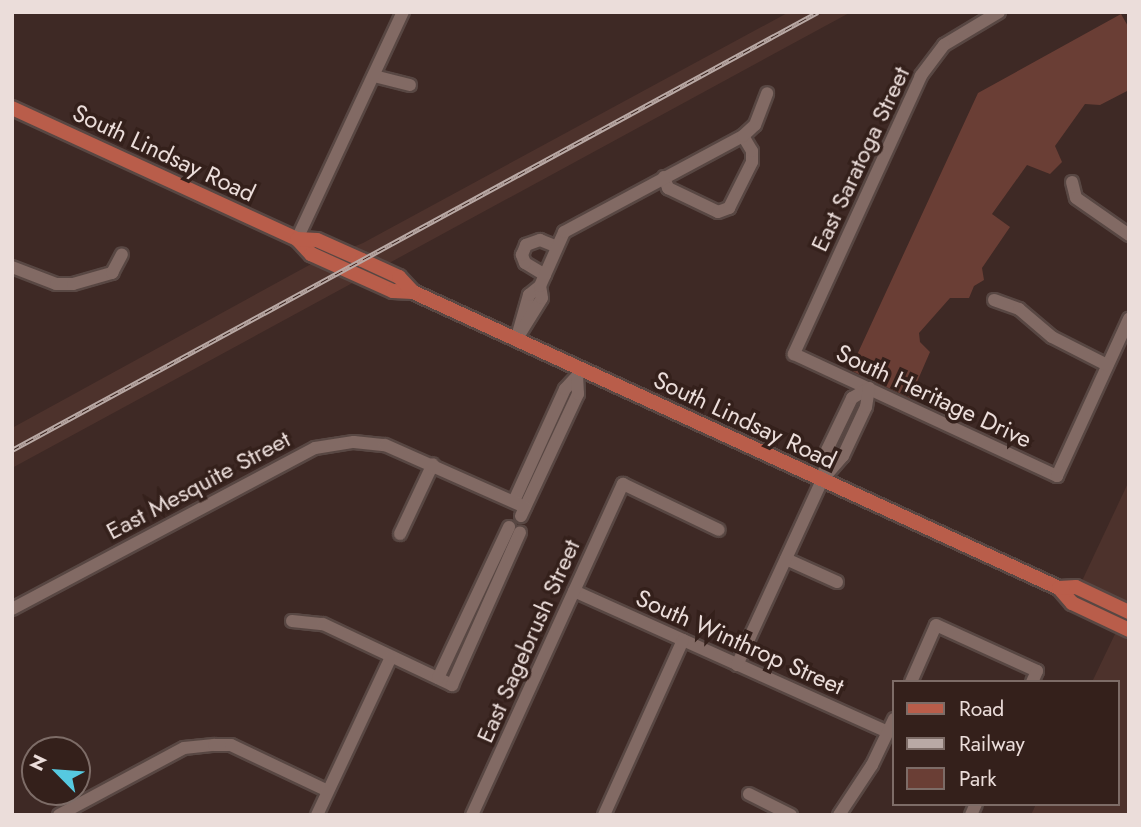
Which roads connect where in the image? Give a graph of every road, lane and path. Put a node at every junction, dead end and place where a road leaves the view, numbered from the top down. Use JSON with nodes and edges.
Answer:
{"nodes":[{"id":1,"x":403,"y":12,"type":"edge"},
{"id":2,"x":999,"y":12,"type":"edge"},
{"id":3,"x":374,"y":76,"type":"junction"},
{"id":4,"x":410,"y":85,"type":"dead end"},
{"id":5,"x":767,"y":93,"type":"dead end"},
{"id":6,"x":12,"y":108,"type":"edge"},
{"id":7,"x":743,"y":136,"type":"junction"},
{"id":8,"x":664,"y":177,"type":"junction"},
{"id":9,"x":1072,"y":182,"type":"dead end"},
{"id":10,"x":1129,"y":235,"type":"edge"},
{"id":11,"x":297,"y":239,"type":"junction"},
{"id":12,"x":557,"y":247,"type":"junction"},
{"id":13,"x":122,"y":254,"type":"dead end"},
{"id":14,"x":12,"y":267,"type":"edge"},
{"id":15,"x":543,"y":280,"type":"junction"},
{"id":16,"x":994,"y":300,"type":"dead end"},
{"id":17,"x":1129,"y":319,"type":"edge"},
{"id":18,"x":516,"y":340,"type":"junction"},
{"id":19,"x":794,"y":354,"type":"joint"},
{"id":20,"x":1107,"y":365,"type":"junction"},
{"id":21,"x":579,"y":373,"type":"junction"},
{"id":22,"x":869,"y":388,"type":"junction"},
{"id":23,"x":433,"y":464,"type":"junction"},
{"id":24,"x":822,"y":480,"type":"junction"},
{"id":25,"x":520,"y":508,"type":"junction"},
{"id":26,"x":514,"y":530,"type":"junction"},
{"id":27,"x":719,"y":530,"type":"dead end"},
{"id":28,"x":400,"y":534,"type":"dead end"},
{"id":29,"x":786,"y":559,"type":"junction"},
{"id":30,"x":485,"y":576,"type":"junction"},
{"id":31,"x":499,"y":582,"type":"junction"},
{"id":32,"x":838,"y":582,"type":"dead end"},
{"id":33,"x":1059,"y":588,"type":"junction"},
{"id":34,"x":574,"y":591,"type":"junction"},
{"id":35,"x":472,"y":605,"type":"junction"},
{"id":36,"x":12,"y":609,"type":"edge"},
{"id":37,"x":486,"y":611,"type":"junction"},
{"id":38,"x":1129,"y":612,"type":"edge"},
{"id":39,"x":1099,"y":616,"type":"junction"},
{"id":40,"x":292,"y":621,"type":"dead end"},
{"id":41,"x":1129,"y":621,"type":"edge"},
{"id":42,"x":1129,"y":630,"type":"edge"},
{"id":43,"x":683,"y":640,"type":"junction"},
{"id":44,"x":391,"y":657,"type":"junction"},
{"id":45,"x":737,"y":665,"type":"junction"},
{"id":46,"x":1035,"y":676,"type":"edge"},
{"id":47,"x":438,"y":678,"type":"junction"},
{"id":48,"x":912,"y":680,"type":"edge"},
{"id":49,"x":892,"y":723,"type":"edge"},
{"id":50,"x":888,"y":732,"type":"junction"},
{"id":51,"x":328,"y":791,"type":"junction"},
{"id":52,"x":749,"y":794,"type":"dead end"},
{"id":53,"x":59,"y":815,"type":"edge"},
{"id":54,"x":317,"y":815,"type":"edge"},
{"id":55,"x":472,"y":815,"type":"edge"},
{"id":56,"x":604,"y":815,"type":"edge"},
{"id":57,"x":792,"y":815,"type":"edge"},
{"id":58,"x":839,"y":815,"type":"edge"}],
"edges":[{"from":1,"to":3,"type":"street"},
{"from":2,"to":19,"type":"street","name":"East Saratoga Street"},
{"from":3,"to":4,"type":"street"},
{"from":3,"to":11,"type":"street"},
{"from":5,"to":7,"type":"street"},
{"from":6,"to":11,"type":"main road","name":"South Lindsay Road"},
{"from":7,"to":8,"type":"street"},
{"from":7,"to":8,"type":"street"},
{"from":8,"to":12,"type":"street"},
{"from":9,"to":10,"type":"street"},
{"from":11,"to":18,"type":"main road","name":"South Lindsay Road"},
{"from":12,"to":15,"type":"street"},
{"from":12,"to":15,"type":"street"},
{"from":13,"to":14,"type":"street"},
{"from":15,"to":18,"type":"street"},
{"from":16,"to":20,"type":"street"},
{"from":17,"to":20,"type":"street"},
{"from":18,"to":21,"type":"main road","name":"South Lindsay Road"},
{"from":19,"to":22,"type":"street","name":"South Heritage Drive"},
{"from":20,"to":22,"type":"street","name":"South Heritage Drive"},
{"from":21,"to":24,"type":"main road","name":"South Lindsay Road"},
{"from":21,"to":25,"type":"street"},
{"from":22,"to":24,"type":"street"},
{"from":23,"to":25,"type":"street","name":"East Mesquite Street"},
{"from":23,"to":28,"type":"street"},
{"from":23,"to":36,"type":"street","name":"East Mesquite Street"},
{"from":24,"to":29,"type":"street"},
{"from":24,"to":33,"type":"main road","name":"South Lindsay Road"},
{"from":25,"to":26,"type":"street"},
{"from":26,"to":30,"type":"street"},
{"from":26,"to":31,"type":"street"},
{"from":27,"to":34,"type":"street","name":"East Sagebrush Street"},
{"from":29,"to":32,"type":"street"},
{"from":29,"to":45,"type":"street"},
{"from":30,"to":31,"type":"street"},
{"from":30,"to":35,"type":"street"},
{"from":31,"to":37,"type":"street"},
{"from":33,"to":38,"type":"main road","name":"South Lindsay Road"},
{"from":33,"to":39,"type":"main road","name":"South Lindsay Road"},
{"from":34,"to":43,"type":"street","name":"South Winthrop Street"},
{"from":34,"to":55,"type":"street","name":"East Sagebrush Street"},
{"from":35,"to":37,"type":"street"},
{"from":35,"to":47,"type":"street"},
{"from":37,"to":47,"type":"street"},
{"from":39,"to":41,"type":"main road"},
{"from":39,"to":42,"type":"main road","name":"South Lindsay Road"},
{"from":40,"to":44,"type":"street"},
{"from":43,"to":45,"type":"street","name":"South Winthrop Street"},
{"from":43,"to":56,"type":"street"},
{"from":44,"to":47,"type":"street"},
{"from":44,"to":51,"type":"street"},
{"from":45,"to":50,"type":"street","name":"South Winthrop Street"},
{"from":46,"to":48,"type":"street"},
{"from":49,"to":50,"type":"street"},
{"from":50,"to":58,"type":"street"},
{"from":51,"to":53,"type":"street"},
{"from":51,"to":54,"type":"street"},
{"from":52,"to":57,"type":"street"}]}
